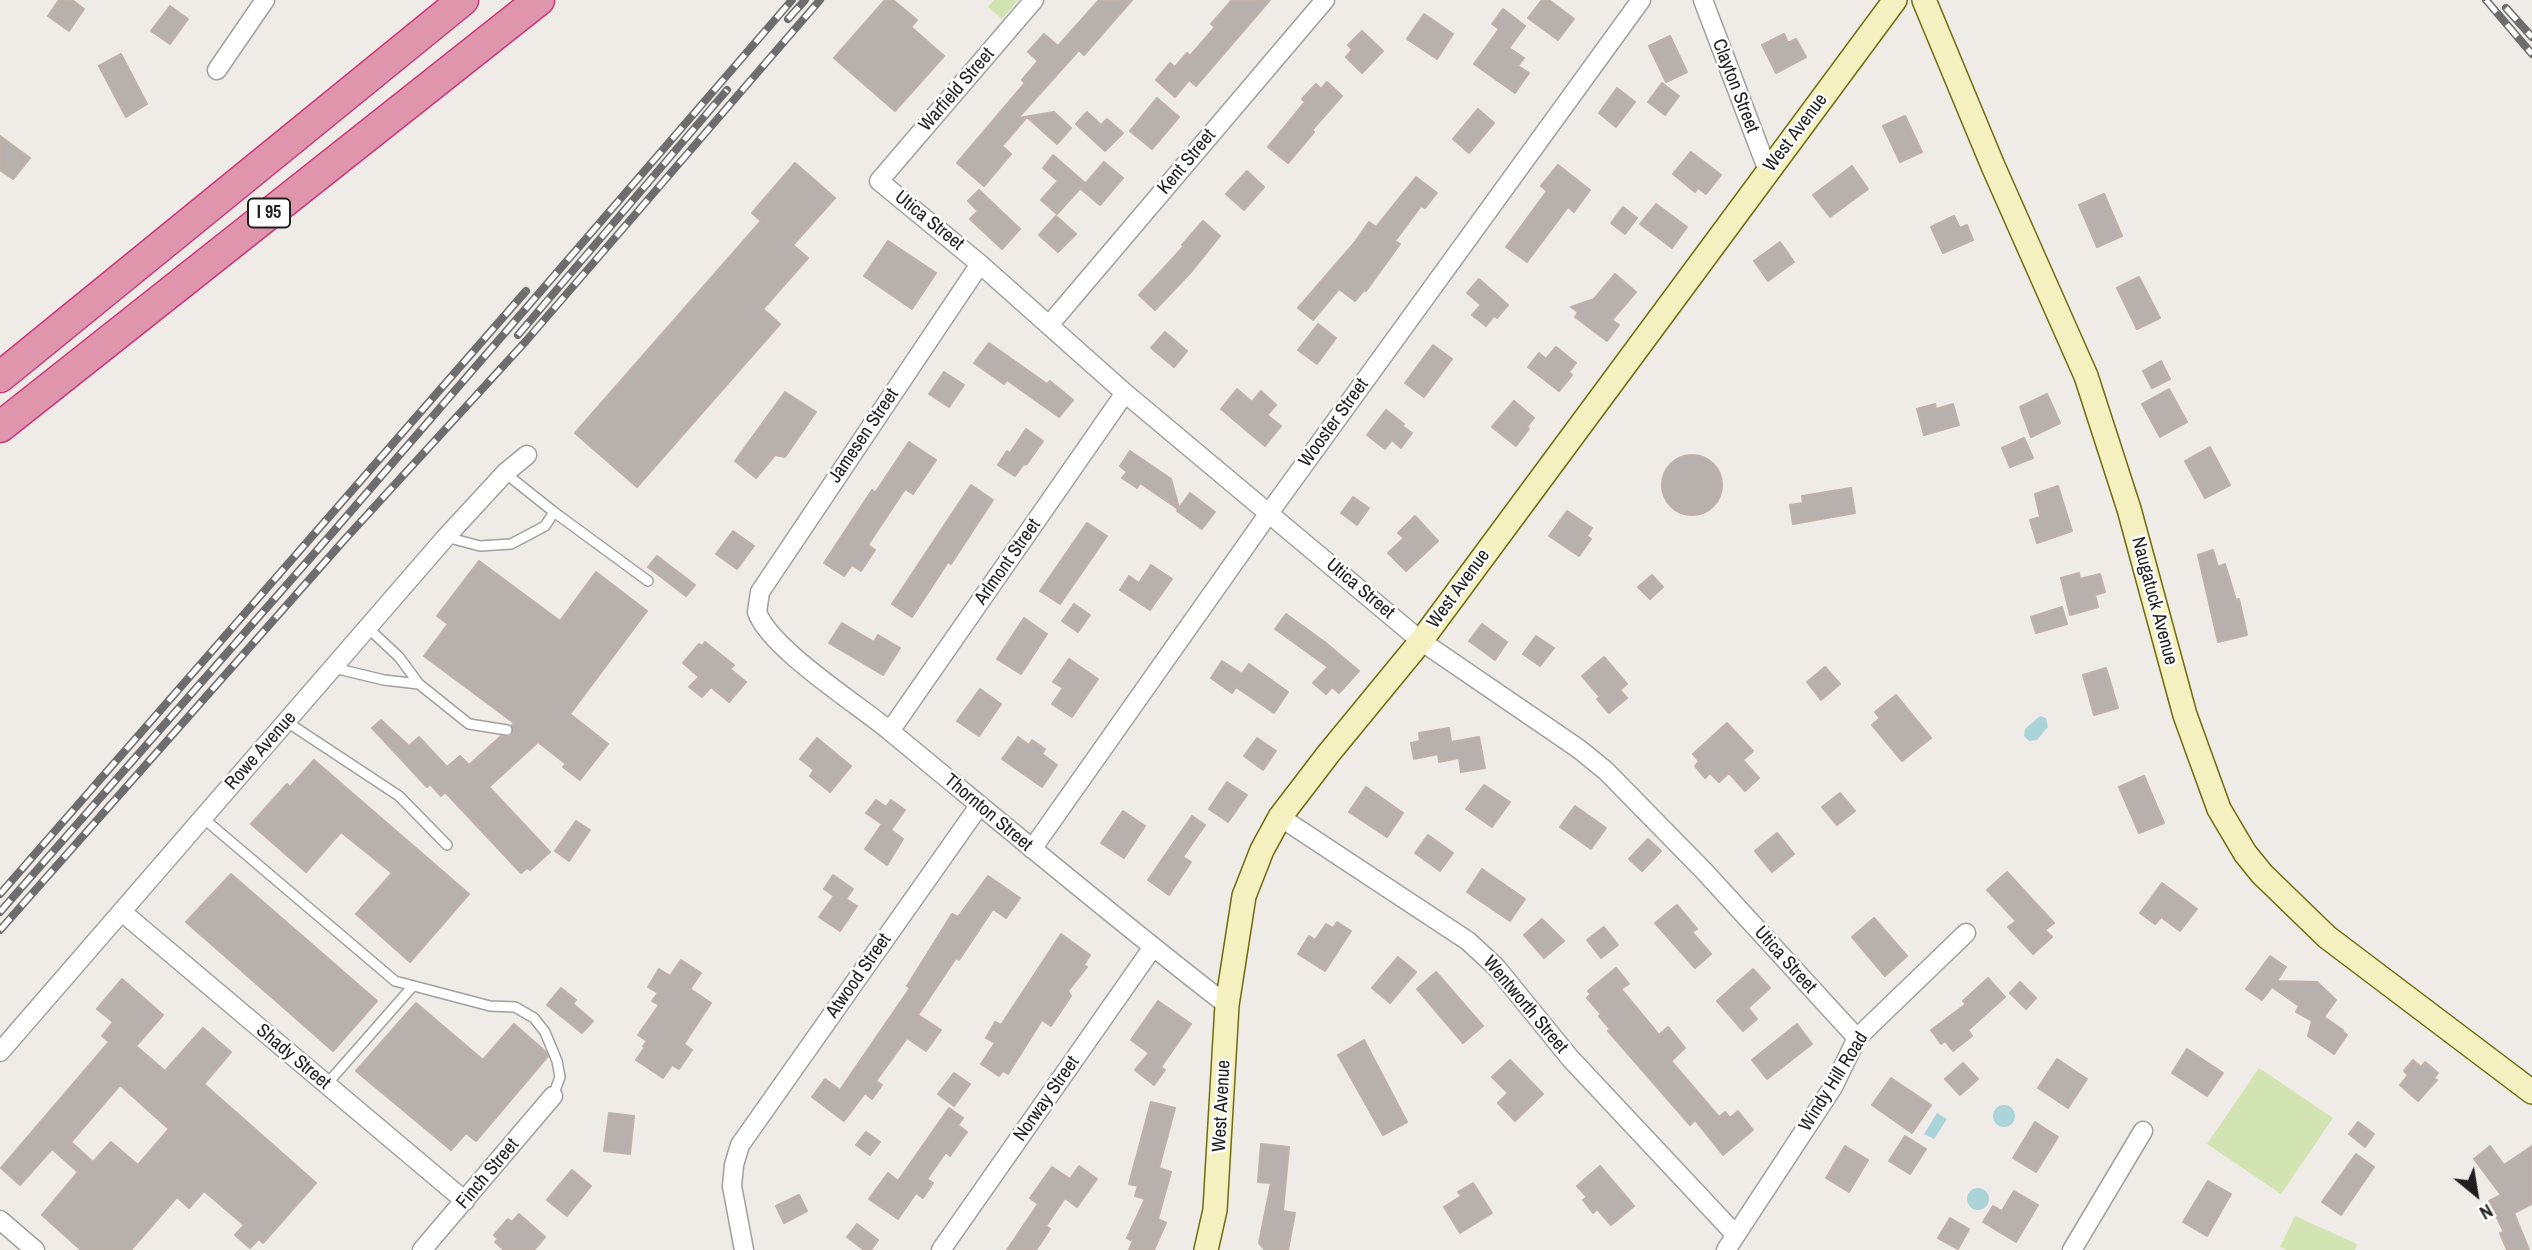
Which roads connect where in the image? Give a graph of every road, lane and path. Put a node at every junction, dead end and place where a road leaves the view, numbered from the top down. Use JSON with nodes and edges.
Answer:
{"nodes":[{"id":1,"x":265,"y":0,"type":"edge"},
{"id":2,"x":463,"y":0,"type":"edge"},
{"id":3,"x":539,"y":0,"type":"edge"},
{"id":4,"x":1034,"y":0,"type":"edge"},
{"id":5,"x":1325,"y":0,"type":"edge"},
{"id":6,"x":1640,"y":0,"type":"edge"},
{"id":7,"x":1703,"y":0,"type":"edge"},
{"id":8,"x":1895,"y":0,"type":"edge"},
{"id":9,"x":1924,"y":0,"type":"edge"},
{"id":10,"x":217,"y":70,"type":"dead end"},
{"id":11,"x":1768,"y":171,"type":"junction"},
{"id":12,"x":879,"y":181,"type":"joint"},
{"id":13,"x":981,"y":264,"type":"junction"},
{"id":14,"x":1050,"y":324,"type":"junction"},
{"id":15,"x":0,"y":377,"type":"edge"},
{"id":16,"x":1125,"y":393,"type":"junction"},
{"id":17,"x":0,"y":427,"type":"edge"},
{"id":18,"x":527,"y":455,"type":"dead end"},
{"id":19,"x":505,"y":473,"type":"junction"},
{"id":20,"x":554,"y":512,"type":"junction"},
{"id":21,"x":1269,"y":513,"type":"junction"},
{"id":22,"x":446,"y":537,"type":"junction"},
{"id":23,"x":648,"y":581,"type":"dead end"},
{"id":24,"x":757,"y":612,"type":"joint"},
{"id":25,"x":368,"y":628,"type":"junction"},
{"id":26,"x":1421,"y":641,"type":"junction"},
{"id":27,"x":334,"y":668,"type":"junction"},
{"id":28,"x":419,"y":684,"type":"junction"},
{"id":29,"x":287,"y":722,"type":"junction"},
{"id":30,"x":507,"y":730,"type":"dead end"},
{"id":31,"x":890,"y":731,"type":"junction"},
{"id":32,"x":979,"y":806,"type":"junction"},
{"id":33,"x":1280,"y":817,"type":"junction"},
{"id":34,"x":203,"y":818,"type":"junction"},
{"id":35,"x":447,"y":845,"type":"dead end"},
{"id":36,"x":1031,"y":849,"type":"junction"},
{"id":37,"x":122,"y":912,"type":"junction"},
{"id":38,"x":1966,"y":933,"type":"dead end"},
{"id":39,"x":1153,"y":947,"type":"junction"},
{"id":40,"x":412,"y":986,"type":"junction"},
{"id":41,"x":1227,"y":1005,"type":"junction"},
{"id":42,"x":1857,"y":1038,"type":"junction"},
{"id":43,"x":0,"y":1052,"type":"edge"},
{"id":44,"x":326,"y":1084,"type":"junction"},
{"id":45,"x":2532,"y":1092,"type":"edge"},
{"id":46,"x":553,"y":1096,"type":"joint"},
{"id":47,"x":2143,"y":1131,"type":"dead end"},
{"id":48,"x":466,"y":1201,"type":"junction"},
{"id":49,"x":0,"y":1220,"type":"edge"},
{"id":50,"x":1731,"y":1242,"type":"edge"},
{"id":51,"x":34,"y":1250,"type":"edge"},
{"id":52,"x":422,"y":1250,"type":"edge"},
{"id":53,"x":744,"y":1250,"type":"edge"},
{"id":54,"x":941,"y":1250,"type":"edge"},
{"id":55,"x":1206,"y":1250,"type":"edge"},
{"id":56,"x":2072,"y":1250,"type":"edge"}],
"edges":[{"from":1,"to":10,"type":"street"},
{"from":2,"to":15,"type":"highway","number":"I 95"},
{"from":3,"to":17,"type":"highway","number":"I 95"},
{"from":4,"to":12,"type":"street","name":"Warfield Street"},
{"from":5,"to":14,"type":"street","name":"Kent Street"},
{"from":6,"to":21,"type":"street","name":"Wooster Street"},
{"from":7,"to":11,"type":"street","name":"Clayton Street"},
{"from":8,"to":11,"type":"street","name":"West Avenue"},
{"from":9,"to":45,"type":"street","name":"Naugatuck Avenue"},
{"from":11,"to":26,"type":"street","name":"West Avenue"},
{"from":12,"to":13,"type":"street","name":"Utica Street"},
{"from":13,"to":14,"type":"street","name":"Utica Street"},
{"from":13,"to":24,"type":"street","name":"Jamesen Street"},
{"from":14,"to":16,"type":"street","name":"Utica Street"},
{"from":16,"to":21,"type":"street","name":"Utica Street"},
{"from":16,"to":31,"type":"street","name":"Arlmont Street"},
{"from":18,"to":19,"type":"street","name":"Rowe Avenue"},
{"from":19,"to":20,"type":"lane"},
{"from":19,"to":22,"type":"street","name":"Rowe Avenue"},
{"from":20,"to":22,"type":"lane"},
{"from":20,"to":23,"type":"lane"},
{"from":21,"to":26,"type":"street","name":"Utica Street"},
{"from":21,"to":36,"type":"street","name":"Wooster Street"},
{"from":22,"to":25,"type":"street","name":"Rowe Avenue"},
{"from":24,"to":31,"type":"street","name":"Thornton Street"},
{"from":25,"to":27,"type":"street","name":"Rowe Avenue"},
{"from":25,"to":28,"type":"lane"},
{"from":26,"to":33,"type":"street","name":"West Avenue"},
{"from":26,"to":42,"type":"street","name":"Utica Street"},
{"from":27,"to":28,"type":"lane"},
{"from":27,"to":29,"type":"street","name":"Rowe Avenue"},
{"from":28,"to":30,"type":"lane"},
{"from":29,"to":34,"type":"street","name":"Rowe Avenue"},
{"from":29,"to":35,"type":"lane"},
{"from":31,"to":32,"type":"street","name":"Thornton Street"},
{"from":32,"to":36,"type":"street","name":"Thornton Street"},
{"from":32,"to":53,"type":"street","name":"Atwood Street"},
{"from":33,"to":41,"type":"street","name":"West Avenue"},
{"from":33,"to":50,"type":"street","name":"Wentworth Street"},
{"from":34,"to":37,"type":"street","name":"Rowe Avenue"},
{"from":34,"to":40,"type":"lane"},
{"from":36,"to":39,"type":"street","name":"Thornton Street"},
{"from":37,"to":43,"type":"street","name":"Rowe Avenue"},
{"from":37,"to":44,"type":"street","name":"Shady Street"},
{"from":38,"to":42,"type":"street","name":"Windy Hill Road"},
{"from":39,"to":41,"type":"street","name":"Thornton Street"},
{"from":39,"to":54,"type":"street","name":"Norway Street"},
{"from":40,"to":44,"type":"lane"},
{"from":40,"to":46,"type":"lane"},
{"from":41,"to":55,"type":"street","name":"West Avenue"},
{"from":42,"to":50,"type":"street","name":"Windy Hill Road"},
{"from":44,"to":48,"type":"street","name":"Shady Street"},
{"from":46,"to":48,"type":"street","name":"Finch Street"},
{"from":47,"to":56,"type":"street"},
{"from":48,"to":52,"type":"street","name":"Finch Street"},
{"from":49,"to":51,"type":"street"}]}
